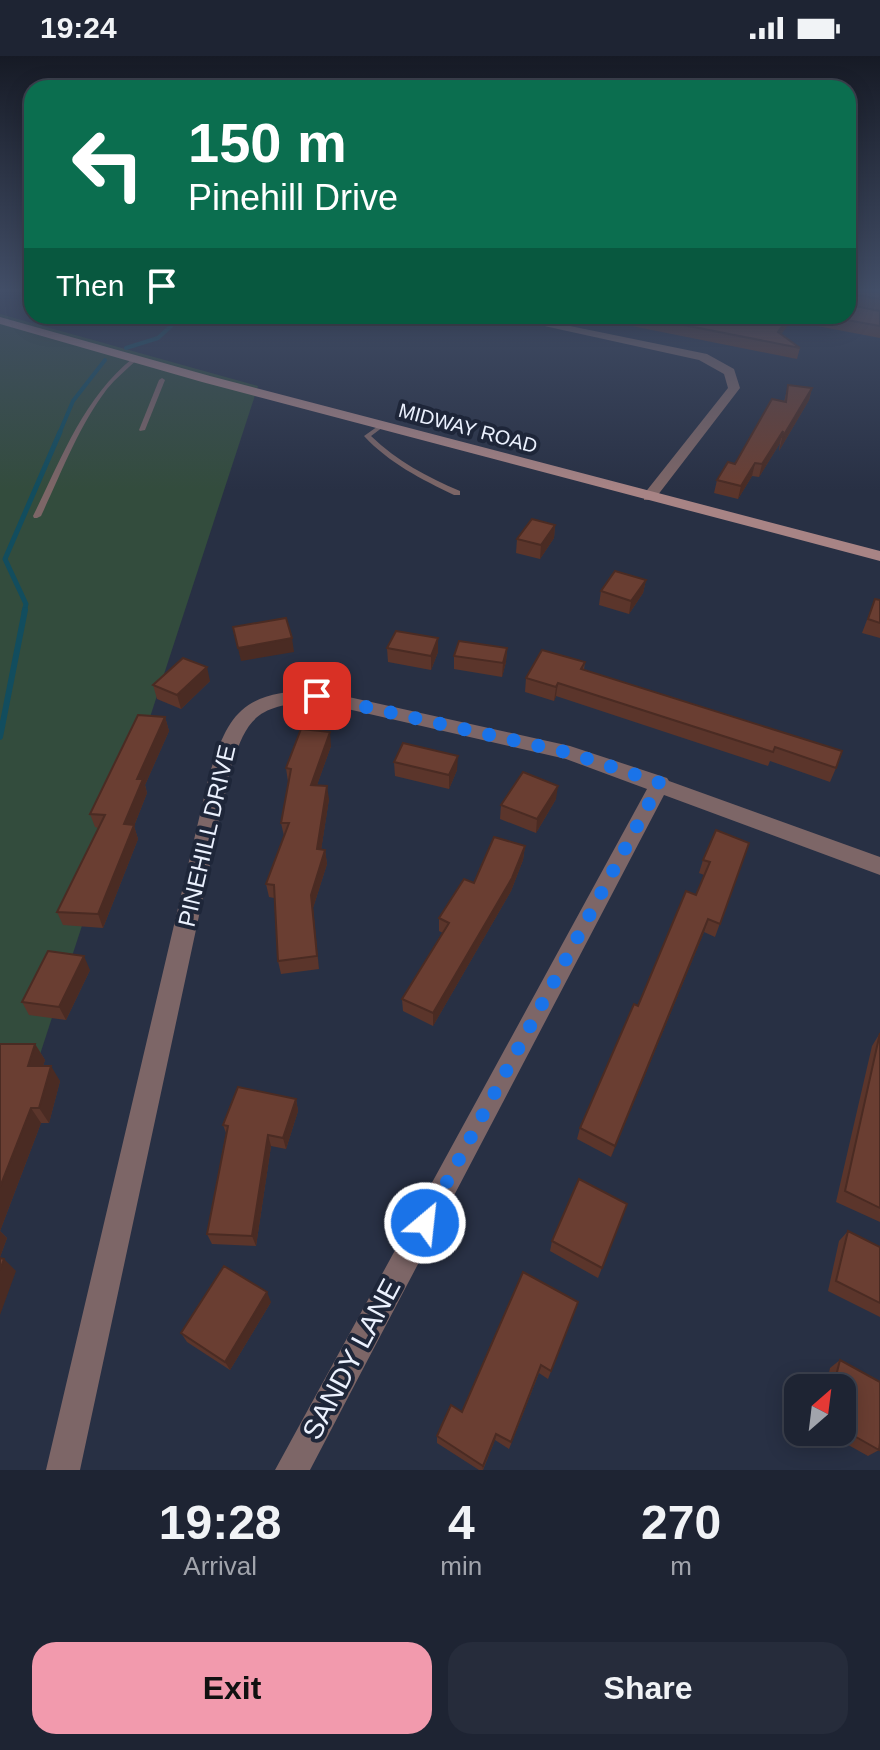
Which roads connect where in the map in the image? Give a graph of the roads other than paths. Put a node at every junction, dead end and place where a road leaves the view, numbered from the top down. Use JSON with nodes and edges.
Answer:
{"nodes":[{"id":1,"x":131,"y":358,"type":"edge"},
{"id":2,"x":705,"y":358,"type":"edge"},
{"id":3,"x":135,"y":359,"type":"junction"},
{"id":4,"x":162,"y":380,"type":"dead end"},
{"id":5,"x":381,"y":426,"type":"junction"},
{"id":6,"x":142,"y":430,"type":"dead end"},
{"id":7,"x":457,"y":493,"type":"dead end"},
{"id":8,"x":649,"y":497,"type":"junction"},
{"id":9,"x":37,"y":516,"type":"dead end"},
{"id":10,"x":880,"y":556,"type":"edge"},
{"id":11,"x":660,"y":783,"type":"junction"},
{"id":12,"x":880,"y":866,"type":"edge"},
{"id":13,"x":63,"y":1470,"type":"edge"},
{"id":14,"x":292,"y":1470,"type":"edge"}],
"edges":[{"from":1,"to":3,"type":"street","name":"MIDWAY ROAD"},
{"from":2,"to":8,"type":"street"},
{"from":3,"to":5,"type":"street","name":"MIDWAY ROAD"},
{"from":3,"to":9,"type":"lane"},
{"from":4,"to":6,"type":"lane"},
{"from":5,"to":7,"type":"lane"},
{"from":5,"to":8,"type":"street","name":"MIDWAY ROAD"},
{"from":8,"to":10,"type":"street","name":"MIDWAY ROAD"},
{"from":11,"to":12,"type":"street","name":"PINEHILL DRIVE"},
{"from":11,"to":13,"type":"street","name":"PINEHILL DRIVE"},
{"from":11,"to":14,"type":"street","name":"SANDY LANE"}]}
